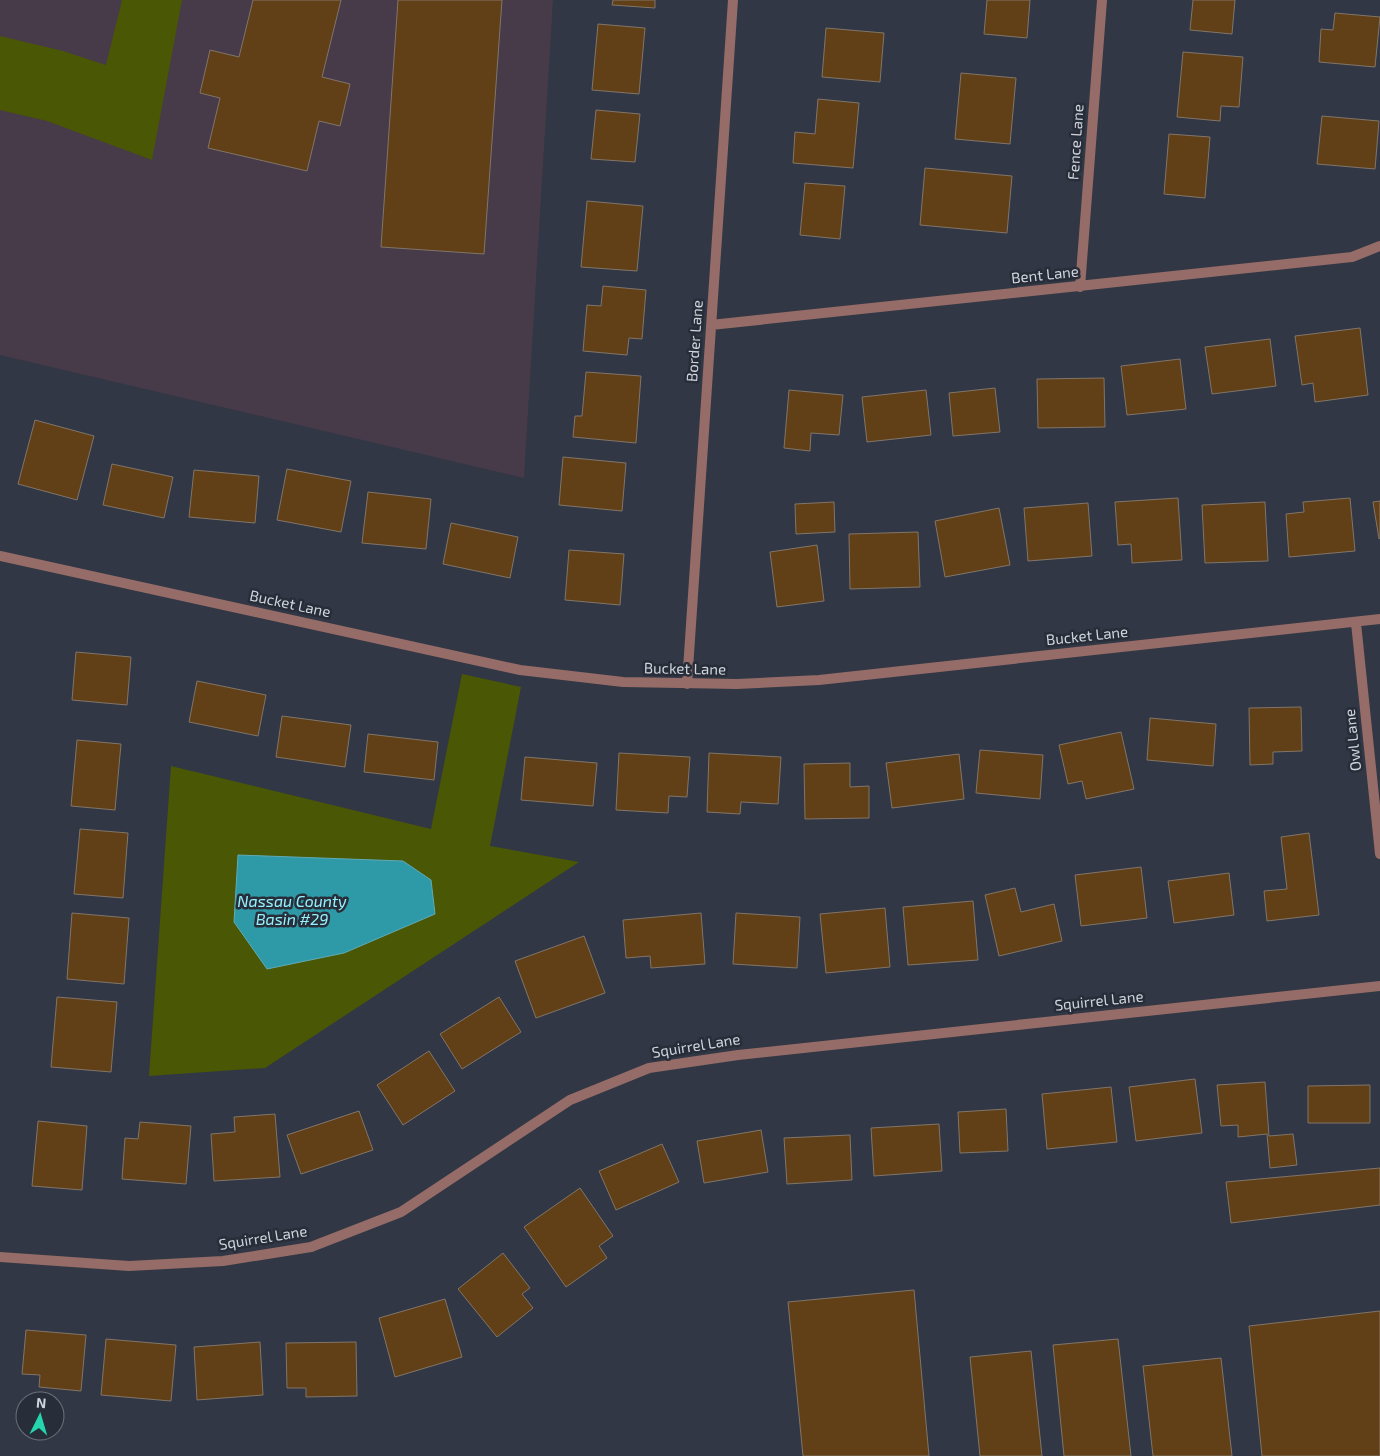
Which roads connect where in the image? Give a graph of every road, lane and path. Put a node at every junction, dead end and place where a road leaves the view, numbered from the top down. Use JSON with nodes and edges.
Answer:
{"nodes":[{"id":1,"x":733,"y":0,"type":"edge"},
{"id":2,"x":1102,"y":0,"type":"edge"},
{"id":3,"x":1380,"y":246,"type":"edge"},
{"id":4,"x":1080,"y":287,"type":"junction"},
{"id":5,"x":711,"y":325,"type":"junction"},
{"id":6,"x":0,"y":556,"type":"edge"},
{"id":7,"x":1380,"y":619,"type":"edge"},
{"id":8,"x":1356,"y":623,"type":"junction"},
{"id":9,"x":687,"y":684,"type":"junction"},
{"id":10,"x":1380,"y":854,"type":"edge"},
{"id":11,"x":1380,"y":986,"type":"edge"},
{"id":12,"x":0,"y":1257,"type":"edge"}],
"edges":[{"from":1,"to":5,"type":"street","name":"Border Lane"},
{"from":2,"to":4,"type":"street","name":"Fence Lane"},
{"from":3,"to":4,"type":"street","name":"Bent Lane"},
{"from":4,"to":5,"type":"street","name":"Bent Lane"},
{"from":5,"to":9,"type":"street","name":"Border Lane"},
{"from":6,"to":9,"type":"street","name":"Bucket Lane"},
{"from":7,"to":8,"type":"street","name":"Bucket Lane"},
{"from":8,"to":9,"type":"street","name":"Bucket Lane"},
{"from":8,"to":10,"type":"street","name":"Owl Lane"},
{"from":11,"to":12,"type":"street","name":"Squirrel Lane"}]}
